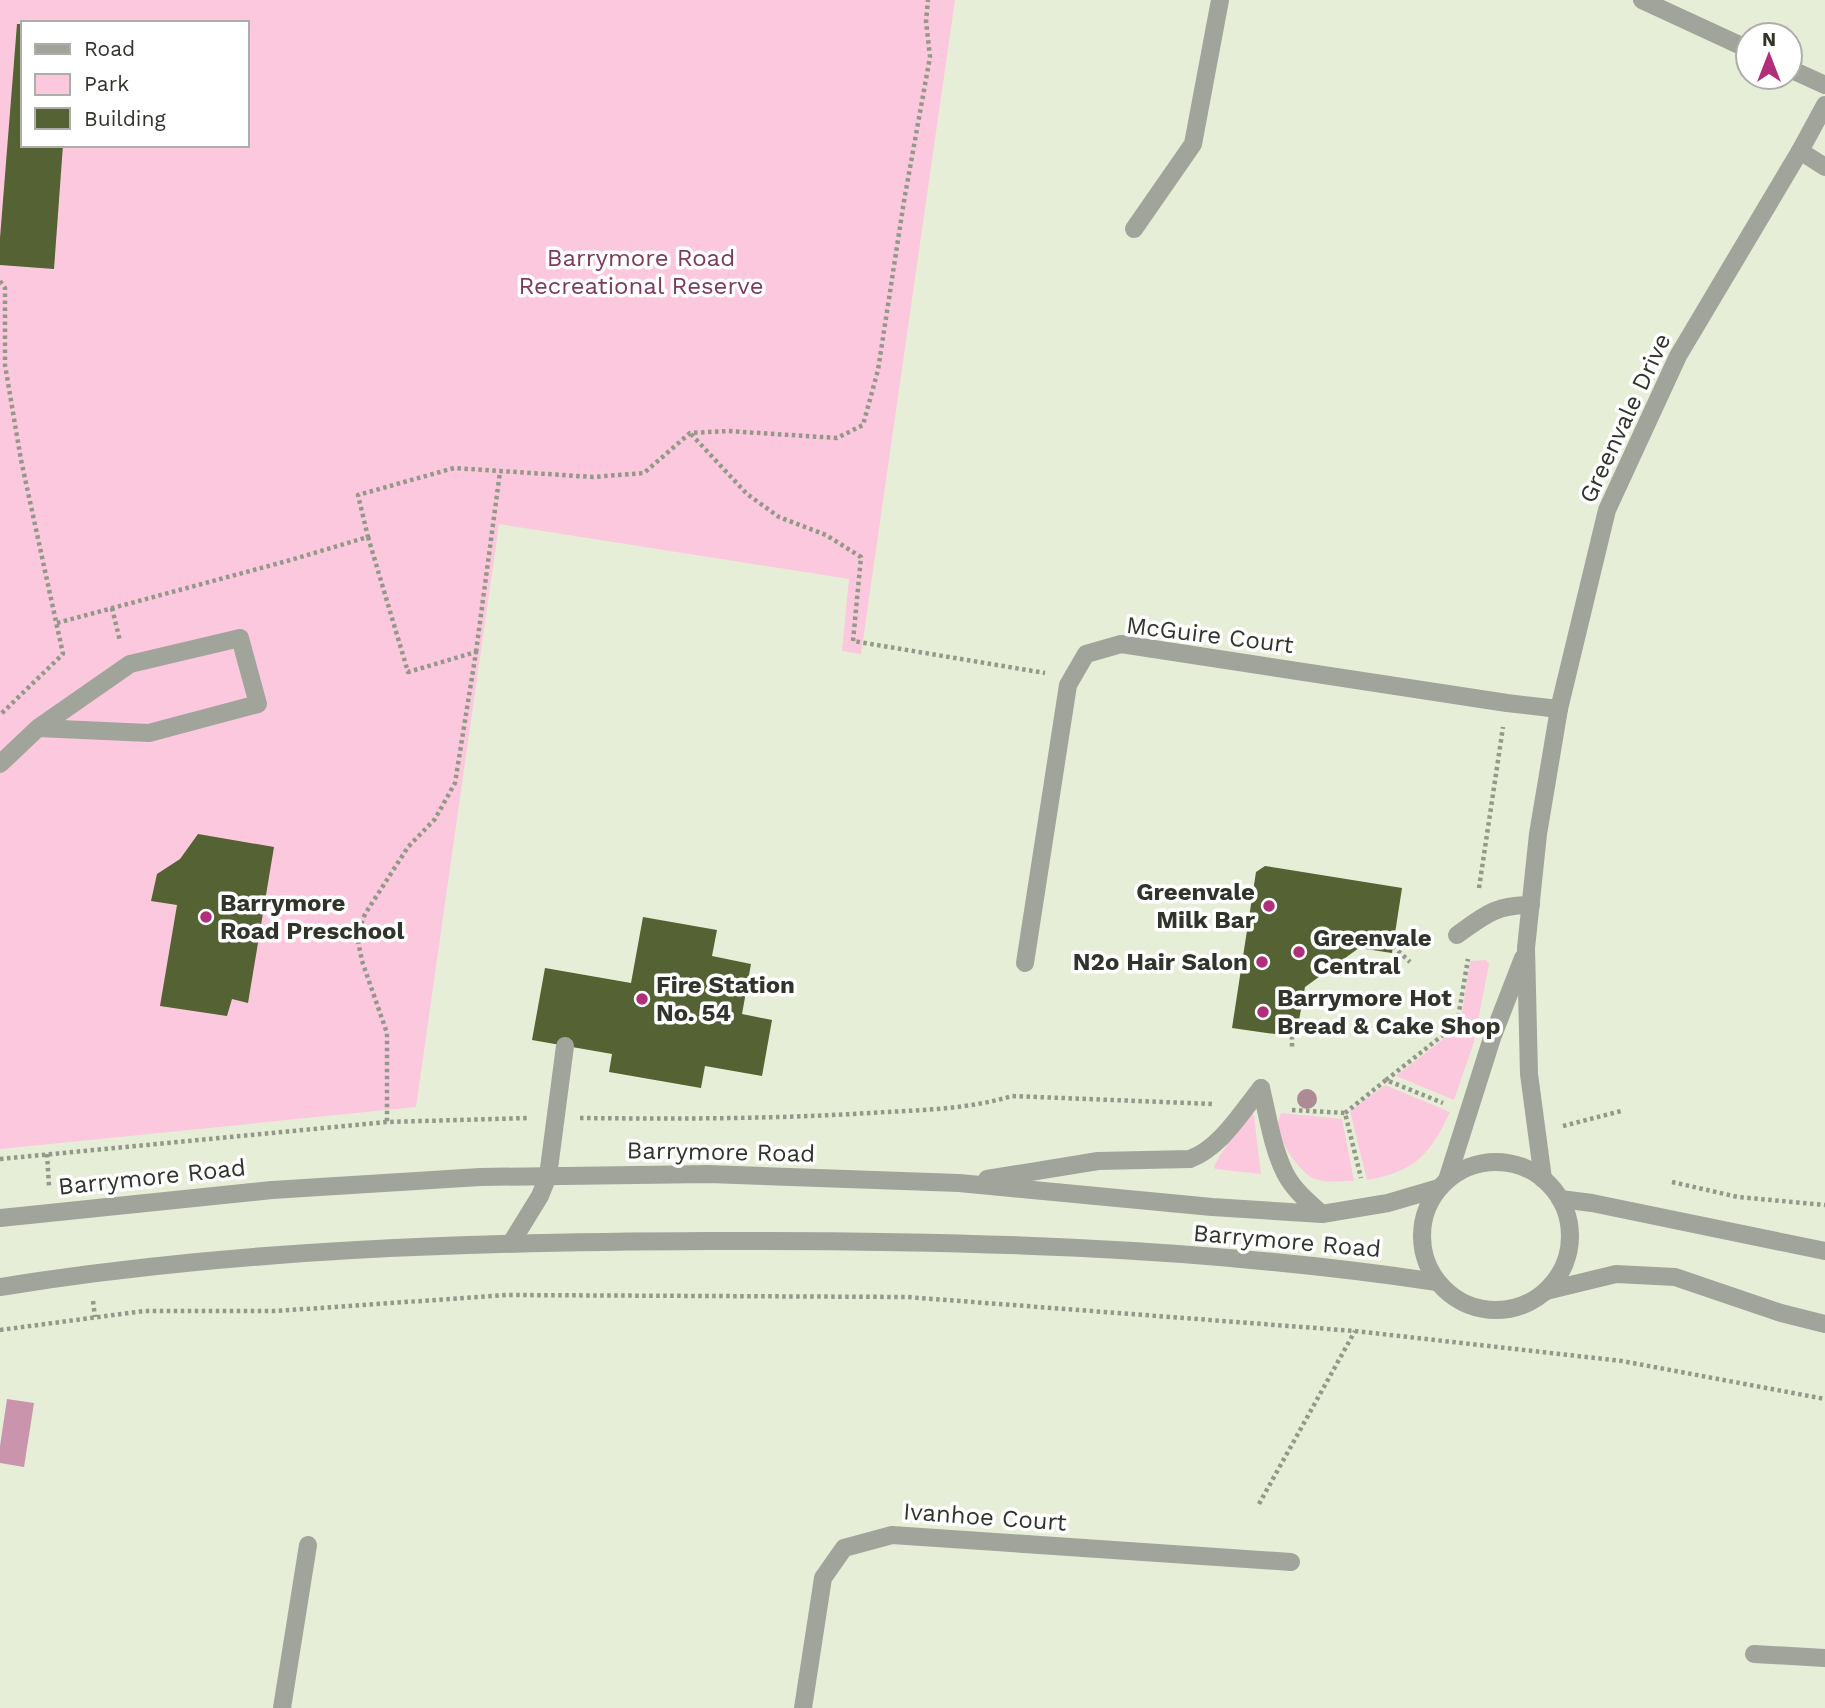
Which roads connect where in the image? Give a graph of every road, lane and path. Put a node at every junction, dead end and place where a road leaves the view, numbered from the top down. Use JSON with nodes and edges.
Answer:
{"nodes":[{"id":1,"x":928,"y":0,"type":"edge"},
{"id":2,"x":1220,"y":0,"type":"edge"},
{"id":3,"x":1642,"y":0,"type":"edge"},
{"id":4,"x":1734,"y":43,"type":"edge"},
{"id":5,"x":1804,"y":75,"type":"edge"},
{"id":6,"x":1825,"y":85,"type":"edge"},
{"id":7,"x":1825,"y":105,"type":"edge"},
{"id":8,"x":1800,"y":151,"type":"junction"},
{"id":9,"x":1825,"y":167,"type":"edge"},
{"id":10,"x":1134,"y":229,"type":"dead end"},
{"id":11,"x":0,"y":281,"type":"edge"},
{"id":12,"x":690,"y":433,"type":"junction"},
{"id":13,"x":500,"y":472,"type":"junction"},
{"id":14,"x":368,"y":537,"type":"junction"},
{"id":15,"x":57,"y":623,"type":"junction"},
{"id":16,"x":476,"y":652,"type":"junction"},
{"id":17,"x":1068,"y":685,"type":"junction"},
{"id":18,"x":1559,"y":709,"type":"junction"},
{"id":19,"x":0,"y":715,"type":"edge"},
{"id":20,"x":38,"y":728,"type":"junction"},
{"id":21,"x":0,"y":764,"type":"edge"},
{"id":22,"x":1531,"y":905,"type":"junction"},
{"id":23,"x":1457,"y":935,"type":"dead end"},
{"id":24,"x":1393,"y":946,"type":"dead end"},
{"id":25,"x":1526,"y":948,"type":"junction"},
{"id":26,"x":1410,"y":962,"type":"dead end"},
{"id":27,"x":1025,"y":963,"type":"dead end"},
{"id":28,"x":1292,"y":1036,"type":"dead end"},
{"id":29,"x":565,"y":1046,"type":"dead end"},
{"id":30,"x":1292,"y":1049,"type":"dead end"},
{"id":31,"x":1450,"y":1105,"type":"dead end"},
{"id":32,"x":1246,"y":1107,"type":"junction"},
{"id":33,"x":1266,"y":1108,"type":"junction"},
{"id":34,"x":1620,"y":1111,"type":"dead end"},
{"id":35,"x":1345,"y":1113,"type":"junction"},
{"id":36,"x":556,"y":1117,"type":"junction"},
{"id":37,"x":387,"y":1122,"type":"junction"},
{"id":38,"x":1555,"y":1129,"type":"dead end"},
{"id":39,"x":0,"y":1159,"type":"edge"},
{"id":40,"x":548,"y":1176,"type":"junction"},
{"id":41,"x":1361,"y":1178,"type":"dead end"},
{"id":42,"x":1543,"y":1179,"type":"junction"},
{"id":43,"x":1672,"y":1182,"type":"dead end"},
{"id":44,"x":959,"y":1183,"type":"junction"},
{"id":45,"x":1443,"y":1184,"type":"junction"},
{"id":46,"x":1560,"y":1199,"type":"junction"},
{"id":47,"x":1825,"y":1205,"type":"edge"},
{"id":48,"x":1322,"y":1214,"type":"junction"},
{"id":49,"x":0,"y":1218,"type":"edge"},
{"id":50,"x":511,"y":1243,"type":"junction"},
{"id":51,"x":1825,"y":1251,"type":"edge"},
{"id":52,"x":1437,"y":1282,"type":"junction"},
{"id":53,"x":0,"y":1287,"type":"edge"},
{"id":54,"x":1546,"y":1291,"type":"junction"},
{"id":55,"x":1825,"y":1324,"type":"edge"},
{"id":56,"x":0,"y":1330,"type":"edge"},
{"id":57,"x":1355,"y":1331,"type":"junction"},
{"id":58,"x":1825,"y":1399,"type":"edge"},
{"id":59,"x":1259,"y":1504,"type":"dead end"},
{"id":60,"x":307,"y":1545,"type":"dead end"},
{"id":61,"x":1292,"y":1562,"type":"dead end"},
{"id":62,"x":1754,"y":1654,"type":"dead end"},
{"id":63,"x":1825,"y":1658,"type":"edge"},
{"id":64,"x":282,"y":1708,"type":"edge"},
{"id":65,"x":803,"y":1708,"type":"edge"}],
"edges":[{"from":1,"to":12,"type":"path"},
{"from":2,"to":10,"type":"street"},
{"from":3,"to":4,"type":"street"},
{"from":5,"to":6,"type":"street"},
{"from":7,"to":8,"type":"street","name":"Greenvale Drive"},
{"from":8,"to":9,"type":"street"},
{"from":8,"to":18,"type":"street","name":"Greenvale Drive"},
{"from":11,"to":15,"type":"path"},
{"from":12,"to":13,"type":"path"},
{"from":12,"to":17,"type":"path"},
{"from":13,"to":14,"type":"path"},
{"from":13,"to":16,"type":"path"},
{"from":14,"to":15,"type":"path"},
{"from":14,"to":16,"type":"path"},
{"from":15,"to":19,"type":"path"},
{"from":16,"to":37,"type":"path"},
{"from":17,"to":18,"type":"street","name":"McGuire Court"},
{"from":17,"to":27,"type":"street","name":"McGuire Court"},
{"from":18,"to":22,"type":"street","name":"Greenvale Drive"},
{"from":20,"to":20,"type":"street"},
{"from":20,"to":21,"type":"street"},
{"from":22,"to":23,"type":"street"},
{"from":22,"to":25,"type":"street","name":"Greenvale Drive"},
{"from":24,"to":26,"type":"path"},
{"from":25,"to":42,"type":"street","name":"Greenvale Drive"},
{"from":25,"to":45,"type":"street","name":"Greenvale Drive"},
{"from":28,"to":30,"type":"path"},
{"from":29,"to":36,"type":"street"},
{"from":31,"to":35,"type":"path"},
{"from":32,"to":33,"type":"street"},
{"from":32,"to":36,"type":"path"},
{"from":32,"to":44,"type":"street"},
{"from":33,"to":35,"type":"path"},
{"from":33,"to":48,"type":"street"},
{"from":34,"to":38,"type":"path"},
{"from":35,"to":41,"type":"path"},
{"from":36,"to":37,"type":"path"},
{"from":36,"to":40,"type":"street"},
{"from":37,"to":39,"type":"path"},
{"from":40,"to":44,"type":"street","name":"Barrymore Road"},
{"from":40,"to":49,"type":"street","name":"Barrymore Road"},
{"from":40,"to":50,"type":"street"},
{"from":42,"to":45,"type":"street"},
{"from":42,"to":46,"type":"street"},
{"from":43,"to":47,"type":"path"},
{"from":44,"to":48,"type":"street","name":"Barrymore Road"},
{"from":45,"to":48,"type":"street","name":"Barrymore Road"},
{"from":45,"to":52,"type":"street"},
{"from":46,"to":51,"type":"street"},
{"from":46,"to":54,"type":"street"},
{"from":50,"to":52,"type":"street","name":"Barrymore Road"},
{"from":50,"to":53,"type":"street","name":"Barrymore Road"},
{"from":52,"to":54,"type":"street"},
{"from":54,"to":55,"type":"street"},
{"from":56,"to":57,"type":"path"},
{"from":57,"to":58,"type":"path"},
{"from":57,"to":59,"type":"path"},
{"from":60,"to":64,"type":"street"},
{"from":61,"to":65,"type":"street","name":"Ivanhoe Court"},
{"from":62,"to":63,"type":"street"}]}
